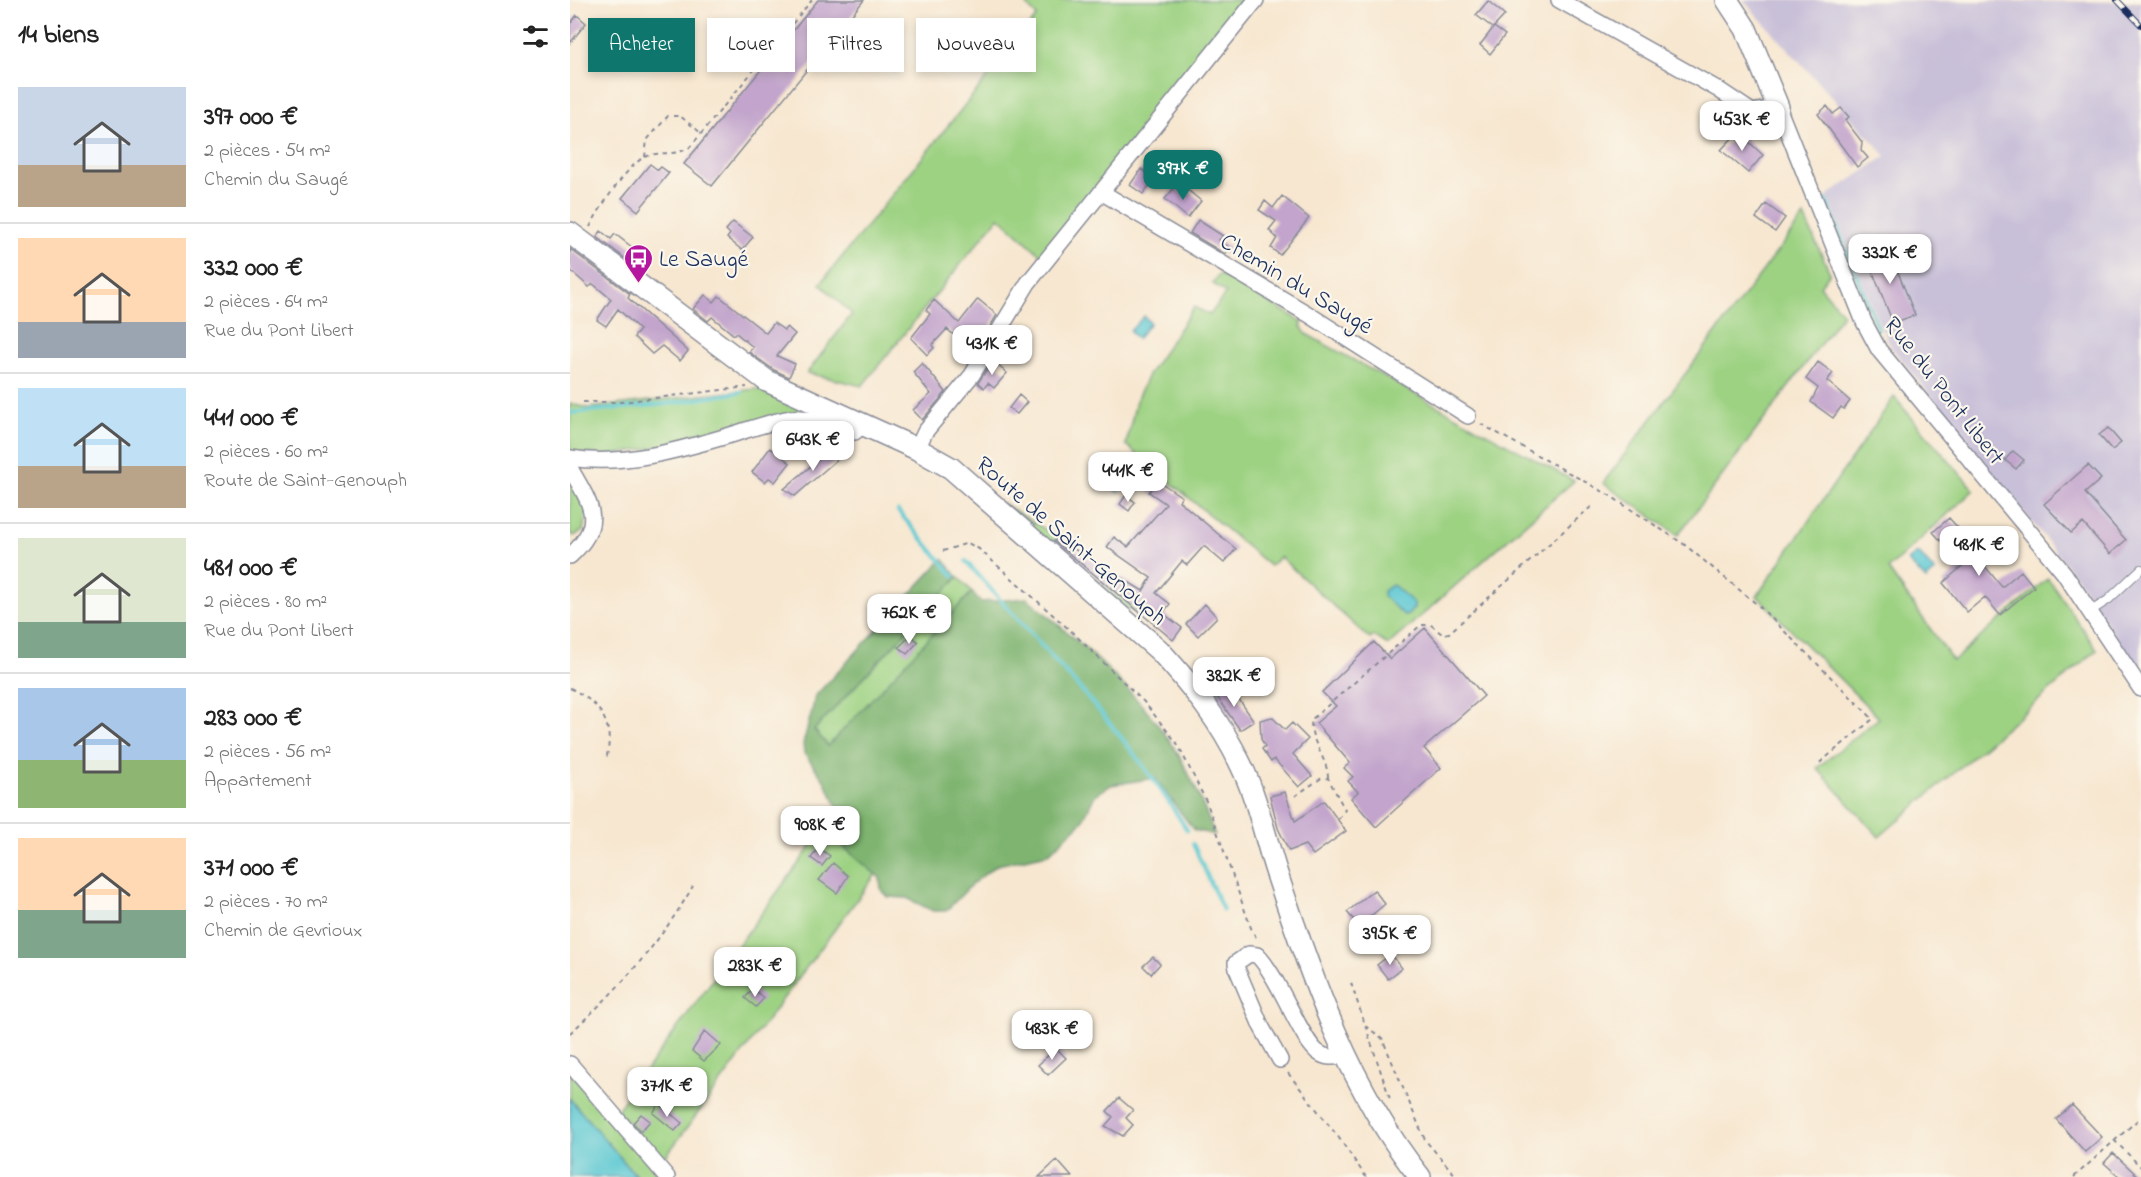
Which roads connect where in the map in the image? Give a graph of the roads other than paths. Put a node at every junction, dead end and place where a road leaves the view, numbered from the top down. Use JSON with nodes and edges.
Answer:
{"nodes":[{"id":1,"x":1256,"y":0,"type":"edge"},
{"id":2,"x":1559,"y":0,"type":"edge"},
{"id":3,"x":1727,"y":0,"type":"edge"},
{"id":4,"x":1778,"y":107,"type":"junction"},
{"id":5,"x":1101,"y":192,"type":"junction"},
{"id":6,"x":576,"y":238,"type":"edge"},
{"id":7,"x":1468,"y":416,"type":"road end"},
{"id":8,"x":864,"y":423,"type":"junction"},
{"id":9,"x":917,"y":449,"type":"junction"},
{"id":10,"x":570,"y":458,"type":"edge"},
{"id":11,"x":570,"y":468,"type":"edge"},
{"id":12,"x":570,"y":556,"type":"edge"},
{"id":13,"x":2141,"y":568,"type":"edge"},
{"id":14,"x":2091,"y":611,"type":"junction"},
{"id":15,"x":2141,"y":689,"type":"edge"},
{"id":16,"x":1346,"y":1056,"type":"junction"},
{"id":17,"x":1280,"y":1060,"type":"road end"},
{"id":18,"x":570,"y":1064,"type":"edge"},
{"id":19,"x":667,"y":1177,"type":"edge"},
{"id":20,"x":1420,"y":1177,"type":"edge"}],
"edges":[{"from":1,"to":5,"type":"street"},
{"from":2,"to":4,"type":"street"},
{"from":3,"to":4,"type":"street"},
{"from":4,"to":14,"type":"street","name":"Rue du Pont Libert"},
{"from":5,"to":7,"type":"street","name":"Chemin du Saugé"},
{"from":5,"to":9,"type":"street"},
{"from":6,"to":8,"type":"street","name":"Route de Saint-Genouph"},
{"from":8,"to":9,"type":"street","name":"Route de Saint-Genouph"},
{"from":8,"to":10,"type":"street"},
{"from":9,"to":16,"type":"street","name":"Route de Saint-Genouph"},
{"from":11,"to":12,"type":"street"},
{"from":13,"to":14,"type":"lane"},
{"from":14,"to":15,"type":"street","name":"Rue du Pont Libert"},
{"from":16,"to":17,"type":"street"},
{"from":16,"to":20,"type":"street","name":"Route de Saint-Genouph"},
{"from":18,"to":19,"type":"street"}]}
